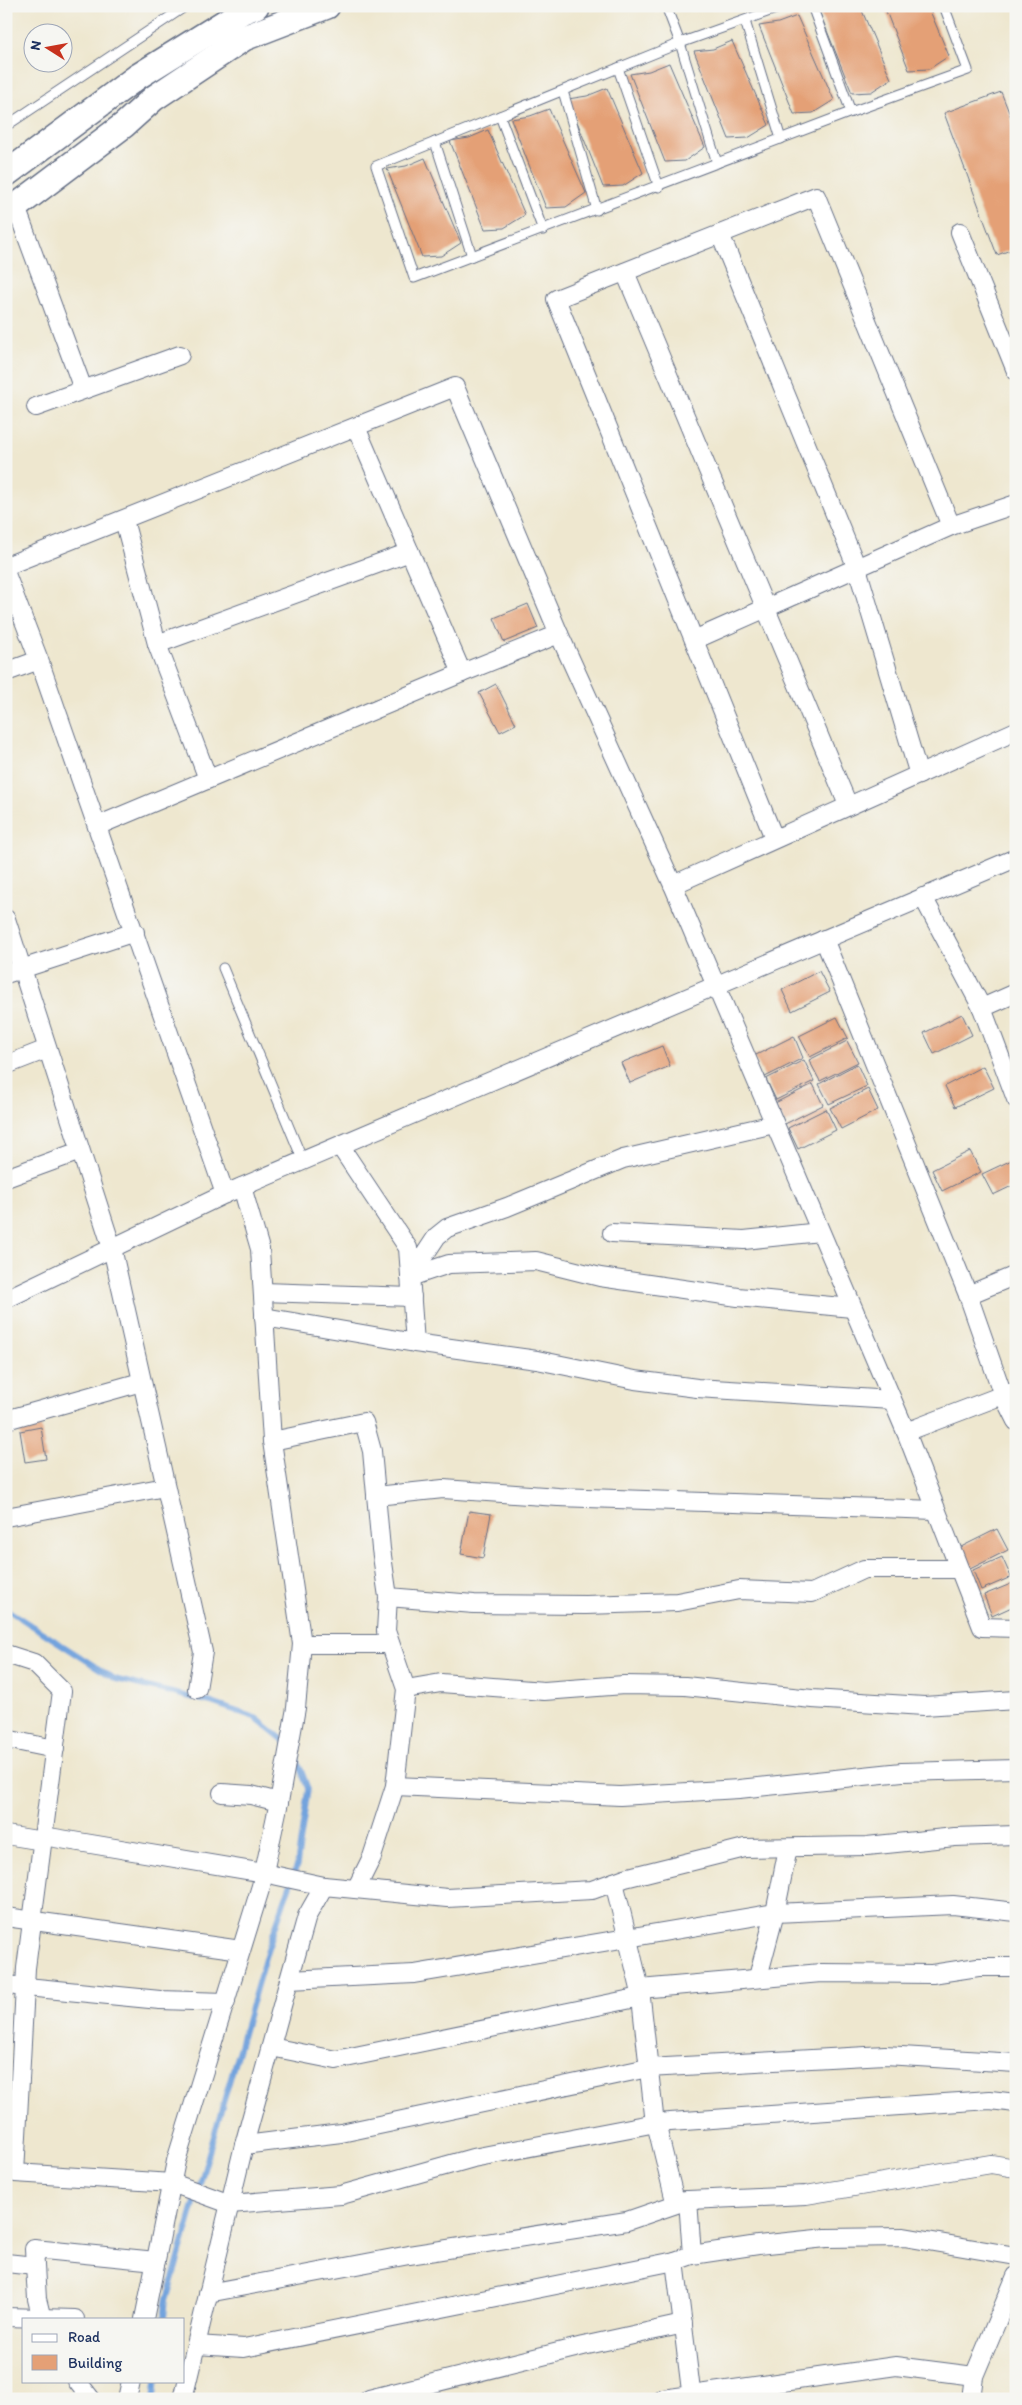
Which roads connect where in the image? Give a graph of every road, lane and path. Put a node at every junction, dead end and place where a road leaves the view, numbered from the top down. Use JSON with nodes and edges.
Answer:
{"nodes":[{"id":1,"x":186,"y":6,"type":"edge"},
{"id":2,"x":256,"y":6,"type":"edge"},
{"id":3,"x":327,"y":6,"type":"edge"},
{"id":4,"x":666,"y":6,"type":"edge"},
{"id":5,"x":784,"y":6,"type":"edge"},
{"id":6,"x":812,"y":6,"type":"edge"},
{"id":7,"x":944,"y":6,"type":"edge"},
{"id":8,"x":745,"y":20,"type":"junction"},
{"id":9,"x":680,"y":43,"type":"junction"},
{"id":10,"x":618,"y":68,"type":"junction"},
{"id":11,"x":563,"y":91,"type":"junction"},
{"id":12,"x":851,"y":112,"type":"junction"},
{"id":13,"x":500,"y":116,"type":"junction"},
{"id":14,"x":6,"y":126,"type":"edge"},
{"id":15,"x":782,"y":139,"type":"junction"},
{"id":16,"x":434,"y":142,"type":"junction"},
{"id":17,"x":717,"y":163,"type":"junction"},
{"id":18,"x":6,"y":174,"type":"edge"},
{"id":19,"x":658,"y":187,"type":"junction"},
{"id":20,"x":597,"y":210,"type":"junction"},
{"id":21,"x":11,"y":211,"type":"edge"},
{"id":22,"x":543,"y":230,"type":"junction"},
{"id":23,"x":960,"y":232,"type":"dead end"},
{"id":24,"x":720,"y":234,"type":"junction"},
{"id":25,"x":472,"y":256,"type":"junction"},
{"id":26,"x":625,"y":272,"type":"junction"},
{"id":27,"x":180,"y":355,"type":"dead end"},
{"id":28,"x":1016,"y":370,"type":"edge"},
{"id":29,"x":83,"y":389,"type":"junction"},
{"id":30,"x":36,"y":407,"type":"dead end"},
{"id":31,"x":356,"y":427,"type":"junction"},
{"id":32,"x":1016,"y":504,"type":"edge"},
{"id":33,"x":124,"y":520,"type":"junction"},
{"id":34,"x":951,"y":526,"type":"junction"},
{"id":35,"x":410,"y":552,"type":"junction"},
{"id":36,"x":6,"y":566,"type":"edge"},
{"id":37,"x":857,"y":568,"type":"junction"},
{"id":38,"x":6,"y":574,"type":"edge"},
{"id":39,"x":767,"y":608,"type":"junction"},
{"id":40,"x":559,"y":634,"type":"junction"},
{"id":41,"x":694,"y":640,"type":"junction"},
{"id":42,"x":157,"y":644,"type":"junction"},
{"id":43,"x":39,"y":660,"type":"junction"},
{"id":44,"x":6,"y":672,"type":"edge"},
{"id":45,"x":462,"y":673,"type":"junction"},
{"id":46,"x":1016,"y":731,"type":"edge"},
{"id":47,"x":919,"y":774,"type":"junction"},
{"id":48,"x":208,"y":779,"type":"junction"},
{"id":49,"x":848,"y":805,"type":"junction"},
{"id":50,"x":97,"y":826,"type":"junction"},
{"id":51,"x":774,"y":838,"type":"junction"},
{"id":52,"x":1016,"y":858,"type":"edge"},
{"id":53,"x":673,"y":885,"type":"junction"},
{"id":54,"x":923,"y":897,"type":"junction"},
{"id":55,"x":6,"y":919,"type":"edge"},
{"id":56,"x":135,"y":932,"type":"junction"},
{"id":57,"x":824,"y":940,"type":"junction"},
{"id":58,"x":223,"y":968,"type":"dead end"},
{"id":59,"x":14,"y":971,"type":"edge"},
{"id":60,"x":715,"y":986,"type":"junction"},
{"id":61,"x":1016,"y":993,"type":"edge"},
{"id":62,"x":982,"y":1008,"type":"junction"},
{"id":63,"x":47,"y":1049,"type":"junction"},
{"id":64,"x":6,"y":1065,"type":"edge"},
{"id":65,"x":1016,"y":1100,"type":"edge"},
{"id":66,"x":774,"y":1124,"type":"junction"},
{"id":67,"x":340,"y":1146,"type":"junction"},
{"id":68,"x":80,"y":1151,"type":"junction"},
{"id":69,"x":303,"y":1161,"type":"junction"},
{"id":70,"x":6,"y":1178,"type":"edge"},
{"id":71,"x":242,"y":1187,"type":"junction"},
{"id":72,"x":225,"y":1194,"type":"junction"},
{"id":73,"x":820,"y":1232,"type":"junction"},
{"id":74,"x":612,"y":1233,"type":"dead end"},
{"id":75,"x":112,"y":1248,"type":"junction"},
{"id":76,"x":1016,"y":1275,"type":"edge"},
{"id":77,"x":410,"y":1277,"type":"junction"},
{"id":78,"x":262,"y":1292,"type":"junction"},
{"id":79,"x":968,"y":1295,"type":"junction"},
{"id":80,"x":412,"y":1298,"type":"junction"},
{"id":81,"x":6,"y":1299,"type":"edge"},
{"id":82,"x":852,"y":1308,"type":"junction"},
{"id":83,"x":264,"y":1317,"type":"junction"},
{"id":84,"x":415,"y":1343,"type":"junction"},
{"id":85,"x":141,"y":1382,"type":"junction"},
{"id":86,"x":1009,"y":1392,"type":"edge"},
{"id":87,"x":892,"y":1400,"type":"junction"},
{"id":88,"x":6,"y":1420,"type":"edge"},
{"id":89,"x":1016,"y":1421,"type":"edge"},
{"id":90,"x":906,"y":1432,"type":"junction"},
{"id":91,"x":272,"y":1441,"type":"junction"},
{"id":92,"x":165,"y":1486,"type":"junction"},
{"id":93,"x":376,"y":1496,"type":"junction"},
{"id":94,"x":936,"y":1510,"type":"junction"},
{"id":95,"x":6,"y":1517,"type":"edge"},
{"id":96,"x":959,"y":1569,"type":"junction"},
{"id":97,"x":388,"y":1597,"type":"junction"},
{"id":98,"x":1016,"y":1628,"type":"edge"},
{"id":99,"x":302,"y":1644,"type":"junction"},
{"id":100,"x":390,"y":1644,"type":"junction"},
{"id":101,"x":6,"y":1654,"type":"edge"},
{"id":102,"x":197,"y":1689,"type":"dead end"},
{"id":103,"x":406,"y":1689,"type":"junction"},
{"id":104,"x":1016,"y":1700,"type":"edge"},
{"id":105,"x":6,"y":1739,"type":"edge"},
{"id":106,"x":55,"y":1749,"type":"junction"},
{"id":107,"x":1016,"y":1769,"type":"edge"},
{"id":108,"x":395,"y":1786,"type":"junction"},
{"id":109,"x":222,"y":1793,"type":"dead end"},
{"id":110,"x":279,"y":1802,"type":"junction"},
{"id":111,"x":6,"y":1835,"type":"edge"},
{"id":112,"x":1016,"y":1835,"type":"edge"},
{"id":113,"x":43,"y":1839,"type":"junction"},
{"id":114,"x":788,"y":1848,"type":"junction"},
{"id":115,"x":264,"y":1874,"type":"junction"},
{"id":116,"x":614,"y":1882,"type":"junction"},
{"id":117,"x":324,"y":1886,"type":"junction"},
{"id":118,"x":356,"y":1889,"type":"junction"},
{"id":119,"x":1016,"y":1912,"type":"edge"},
{"id":120,"x":775,"y":1913,"type":"junction"},
{"id":121,"x":6,"y":1917,"type":"edge"},
{"id":122,"x":32,"y":1920,"type":"junction"},
{"id":123,"x":628,"y":1938,"type":"junction"},
{"id":124,"x":241,"y":1950,"type":"junction"},
{"id":125,"x":1016,"y":1967,"type":"edge"},
{"id":126,"x":758,"y":1978,"type":"junction"},
{"id":127,"x":289,"y":1980,"type":"junction"},
{"id":128,"x":6,"y":1985,"type":"edge"},
{"id":129,"x":25,"y":1987,"type":"junction"},
{"id":130,"x":641,"y":1993,"type":"junction"},
{"id":131,"x":226,"y":2002,"type":"junction"},
{"id":132,"x":271,"y":2047,"type":"junction"},
{"id":133,"x":14,"y":2055,"type":"edge"},
{"id":134,"x":1016,"y":2062,"type":"edge"},
{"id":135,"x":648,"y":2068,"type":"junction"},
{"id":136,"x":1016,"y":2104,"type":"edge"},
{"id":137,"x":12,"y":2108,"type":"edge"},
{"id":138,"x":656,"y":2123,"type":"junction"},
{"id":139,"x":244,"y":2145,"type":"junction"},
{"id":140,"x":1016,"y":2168,"type":"edge"},
{"id":141,"x":11,"y":2176,"type":"edge"},
{"id":142,"x":172,"y":2183,"type":"junction"},
{"id":143,"x":688,"y":2200,"type":"junction"},
{"id":144,"x":230,"y":2204,"type":"junction"},
{"id":145,"x":692,"y":2255,"type":"junction"},
{"id":146,"x":1016,"y":2256,"type":"edge"},
{"id":147,"x":156,"y":2261,"type":"junction"},
{"id":148,"x":675,"y":2261,"type":"junction"},
{"id":149,"x":6,"y":2263,"type":"edge"},
{"id":150,"x":35,"y":2266,"type":"junction"},
{"id":151,"x":1016,"y":2276,"type":"edge"},
{"id":152,"x":208,"y":2293,"type":"junction"},
{"id":153,"x":6,"y":2317,"type":"edge"},
{"id":154,"x":41,"y":2318,"type":"edge"},
{"id":155,"x":144,"y":2318,"type":"edge"},
{"id":156,"x":683,"y":2324,"type":"junction"},
{"id":157,"x":196,"y":2345,"type":"junction"},
{"id":158,"x":974,"y":2376,"type":"junction"},
{"id":159,"x":78,"y":2382,"type":"edge"},
{"id":160,"x":131,"y":2382,"type":"edge"},
{"id":161,"x":692,"y":2396,"type":"edge"},
{"id":162,"x":91,"y":2399,"type":"edge"},
{"id":163,"x":127,"y":2399,"type":"edge"},
{"id":164,"x":183,"y":2399,"type":"edge"},
{"id":165,"x":369,"y":2399,"type":"edge"},
{"id":166,"x":663,"y":2399,"type":"edge"},
{"id":167,"x":971,"y":2399,"type":"edge"}],
"edges":[{"from":1,"to":14,"type":"lane"},
{"from":2,"to":18,"type":"street"},
{"from":3,"to":21,"type":"street"},
{"from":4,"to":9,"type":"lane"},
{"from":5,"to":8,"type":"lane"},
{"from":6,"to":12,"type":"lane"},
{"from":7,"to":12,"type":"lane"},
{"from":8,"to":9,"type":"lane"},
{"from":8,"to":15,"type":"lane"},
{"from":9,"to":10,"type":"lane"},
{"from":9,"to":17,"type":"lane"},
{"from":10,"to":11,"type":"lane"},
{"from":10,"to":19,"type":"lane"},
{"from":11,"to":13,"type":"lane"},
{"from":11,"to":20,"type":"lane"},
{"from":12,"to":15,"type":"lane"},
{"from":13,"to":16,"type":"lane"},
{"from":13,"to":22,"type":"lane"},
{"from":15,"to":17,"type":"lane"},
{"from":16,"to":25,"type":"lane"},
{"from":16,"to":25,"type":"lane"},
{"from":17,"to":19,"type":"lane"},
{"from":19,"to":20,"type":"lane"},
{"from":20,"to":22,"type":"lane"},
{"from":21,"to":29,"type":"street"},
{"from":22,"to":25,"type":"lane"},
{"from":23,"to":28,"type":"street"},
{"from":24,"to":26,"type":"street"},
{"from":24,"to":34,"type":"street"},
{"from":24,"to":37,"type":"street"},
{"from":26,"to":39,"type":"street"},
{"from":26,"to":41,"type":"street"},
{"from":27,"to":29,"type":"street"},
{"from":29,"to":30,"type":"street"},
{"from":31,"to":33,"type":"street"},
{"from":31,"to":35,"type":"street"},
{"from":31,"to":40,"type":"street"},
{"from":32,"to":34,"type":"street"},
{"from":33,"to":36,"type":"street"},
{"from":33,"to":42,"type":"street"},
{"from":34,"to":37,"type":"street"},
{"from":35,"to":42,"type":"street"},
{"from":35,"to":45,"type":"street"},
{"from":37,"to":39,"type":"street"},
{"from":37,"to":47,"type":"street"},
{"from":38,"to":43,"type":"street"},
{"from":39,"to":41,"type":"street"},
{"from":39,"to":49,"type":"street"},
{"from":40,"to":45,"type":"street"},
{"from":40,"to":53,"type":"street"},
{"from":41,"to":51,"type":"street"},
{"from":42,"to":48,"type":"street"},
{"from":43,"to":44,"type":"street"},
{"from":43,"to":50,"type":"street"},
{"from":45,"to":48,"type":"street"},
{"from":46,"to":47,"type":"street"},
{"from":47,"to":49,"type":"street"},
{"from":48,"to":50,"type":"street"},
{"from":49,"to":51,"type":"street"},
{"from":50,"to":56,"type":"street"},
{"from":51,"to":53,"type":"street"},
{"from":52,"to":54,"type":"street"},
{"from":53,"to":60,"type":"street"},
{"from":54,"to":57,"type":"street"},
{"from":54,"to":62,"type":"street"},
{"from":55,"to":59,"type":"street"},
{"from":56,"to":59,"type":"street"},
{"from":56,"to":72,"type":"street"},
{"from":57,"to":60,"type":"street"},
{"from":57,"to":79,"type":"street"},
{"from":58,"to":69,"type":"lane"},
{"from":59,"to":63,"type":"street"},
{"from":60,"to":66,"type":"street"},
{"from":60,"to":67,"type":"street"},
{"from":61,"to":62,"type":"street"},
{"from":62,"to":65,"type":"street"},
{"from":63,"to":64,"type":"street"},
{"from":63,"to":68,"type":"street"},
{"from":66,"to":73,"type":"street"},
{"from":66,"to":77,"type":"street"},
{"from":67,"to":69,"type":"street"},
{"from":67,"to":77,"type":"street"},
{"from":68,"to":70,"type":"street"},
{"from":68,"to":75,"type":"street"},
{"from":69,"to":71,"type":"street"},
{"from":71,"to":72,"type":"street"},
{"from":71,"to":78,"type":"street"},
{"from":72,"to":75,"type":"street"},
{"from":73,"to":74,"type":"street"},
{"from":73,"to":82,"type":"street"},
{"from":75,"to":81,"type":"street"},
{"from":75,"to":85,"type":"street"},
{"from":76,"to":79,"type":"street"},
{"from":77,"to":80,"type":"street"},
{"from":77,"to":82,"type":"street"},
{"from":78,"to":80,"type":"street"},
{"from":78,"to":83,"type":"street"},
{"from":79,"to":86,"type":"street"},
{"from":80,"to":84,"type":"street"},
{"from":82,"to":87,"type":"street"},
{"from":83,"to":84,"type":"street"},
{"from":83,"to":91,"type":"street"},
{"from":84,"to":87,"type":"street"},
{"from":85,"to":88,"type":"street"},
{"from":85,"to":92,"type":"street"},
{"from":86,"to":89,"type":"street"},
{"from":86,"to":90,"type":"street"},
{"from":87,"to":90,"type":"street"},
{"from":90,"to":94,"type":"street"},
{"from":91,"to":93,"type":"street"},
{"from":91,"to":99,"type":"street"},
{"from":92,"to":95,"type":"street"},
{"from":92,"to":102,"type":"street"},
{"from":93,"to":94,"type":"street"},
{"from":93,"to":97,"type":"street"},
{"from":94,"to":96,"type":"street"},
{"from":96,"to":97,"type":"street"},
{"from":96,"to":98,"type":"street"},
{"from":97,"to":100,"type":"street"},
{"from":99,"to":100,"type":"street"},
{"from":99,"to":110,"type":"street"},
{"from":100,"to":103,"type":"street"},
{"from":101,"to":106,"type":"street"},
{"from":103,"to":104,"type":"street"},
{"from":103,"to":108,"type":"street"},
{"from":105,"to":106,"type":"street"},
{"from":106,"to":113,"type":"street"},
{"from":107,"to":108,"type":"street"},
{"from":108,"to":118,"type":"street"},
{"from":109,"to":110,"type":"street"},
{"from":110,"to":115,"type":"street"},
{"from":111,"to":113,"type":"street"},
{"from":112,"to":114,"type":"street"},
{"from":113,"to":115,"type":"street"},
{"from":113,"to":122,"type":"street"},
{"from":114,"to":116,"type":"street"},
{"from":114,"to":120,"type":"street"},
{"from":115,"to":117,"type":"street"},
{"from":115,"to":124,"type":"street"},
{"from":116,"to":118,"type":"street"},
{"from":116,"to":123,"type":"street"},
{"from":117,"to":118,"type":"street"},
{"from":117,"to":127,"type":"street"},
{"from":119,"to":120,"type":"street"},
{"from":120,"to":123,"type":"street"},
{"from":120,"to":126,"type":"street"},
{"from":121,"to":122,"type":"street"},
{"from":122,"to":124,"type":"street"},
{"from":122,"to":129,"type":"street"},
{"from":123,"to":127,"type":"street"},
{"from":123,"to":130,"type":"street"},
{"from":124,"to":131,"type":"street"},
{"from":125,"to":126,"type":"street"},
{"from":126,"to":130,"type":"street"},
{"from":127,"to":132,"type":"street"},
{"from":128,"to":129,"type":"street"},
{"from":129,"to":131,"type":"street"},
{"from":129,"to":133,"type":"street"},
{"from":130,"to":132,"type":"street"},
{"from":130,"to":135,"type":"street"},
{"from":131,"to":142,"type":"street"},
{"from":132,"to":139,"type":"street"},
{"from":133,"to":137,"type":"street"},
{"from":134,"to":135,"type":"street"},
{"from":135,"to":138,"type":"street"},
{"from":135,"to":139,"type":"street"},
{"from":136,"to":138,"type":"street"},
{"from":137,"to":141,"type":"street"},
{"from":138,"to":143,"type":"street"},
{"from":138,"to":144,"type":"street"},
{"from":139,"to":144,"type":"street"},
{"from":140,"to":143,"type":"street"},
{"from":141,"to":142,"type":"street"},
{"from":142,"to":144,"type":"street"},
{"from":142,"to":147,"type":"street"},
{"from":143,"to":145,"type":"street"},
{"from":143,"to":152,"type":"street"},
{"from":144,"to":152,"type":"street"},
{"from":145,"to":146,"type":"street"},
{"from":145,"to":148,"type":"street"},
{"from":147,"to":150,"type":"street"},
{"from":147,"to":155,"type":"street"},
{"from":148,"to":156,"type":"street"},
{"from":148,"to":157,"type":"street"},
{"from":149,"to":150,"type":"street"},
{"from":150,"to":154,"type":"street"},
{"from":151,"to":158,"type":"street"},
{"from":152,"to":157,"type":"street"},
{"from":153,"to":154,"type":"street"},
{"from":156,"to":161,"type":"street"},
{"from":156,"to":165,"type":"street"},
{"from":157,"to":164,"type":"street"},
{"from":158,"to":161,"type":"street"},
{"from":158,"to":167,"type":"street"},
{"from":159,"to":162,"type":"street"},
{"from":160,"to":163,"type":"street"},
{"from":161,"to":166,"type":"street"}]}
